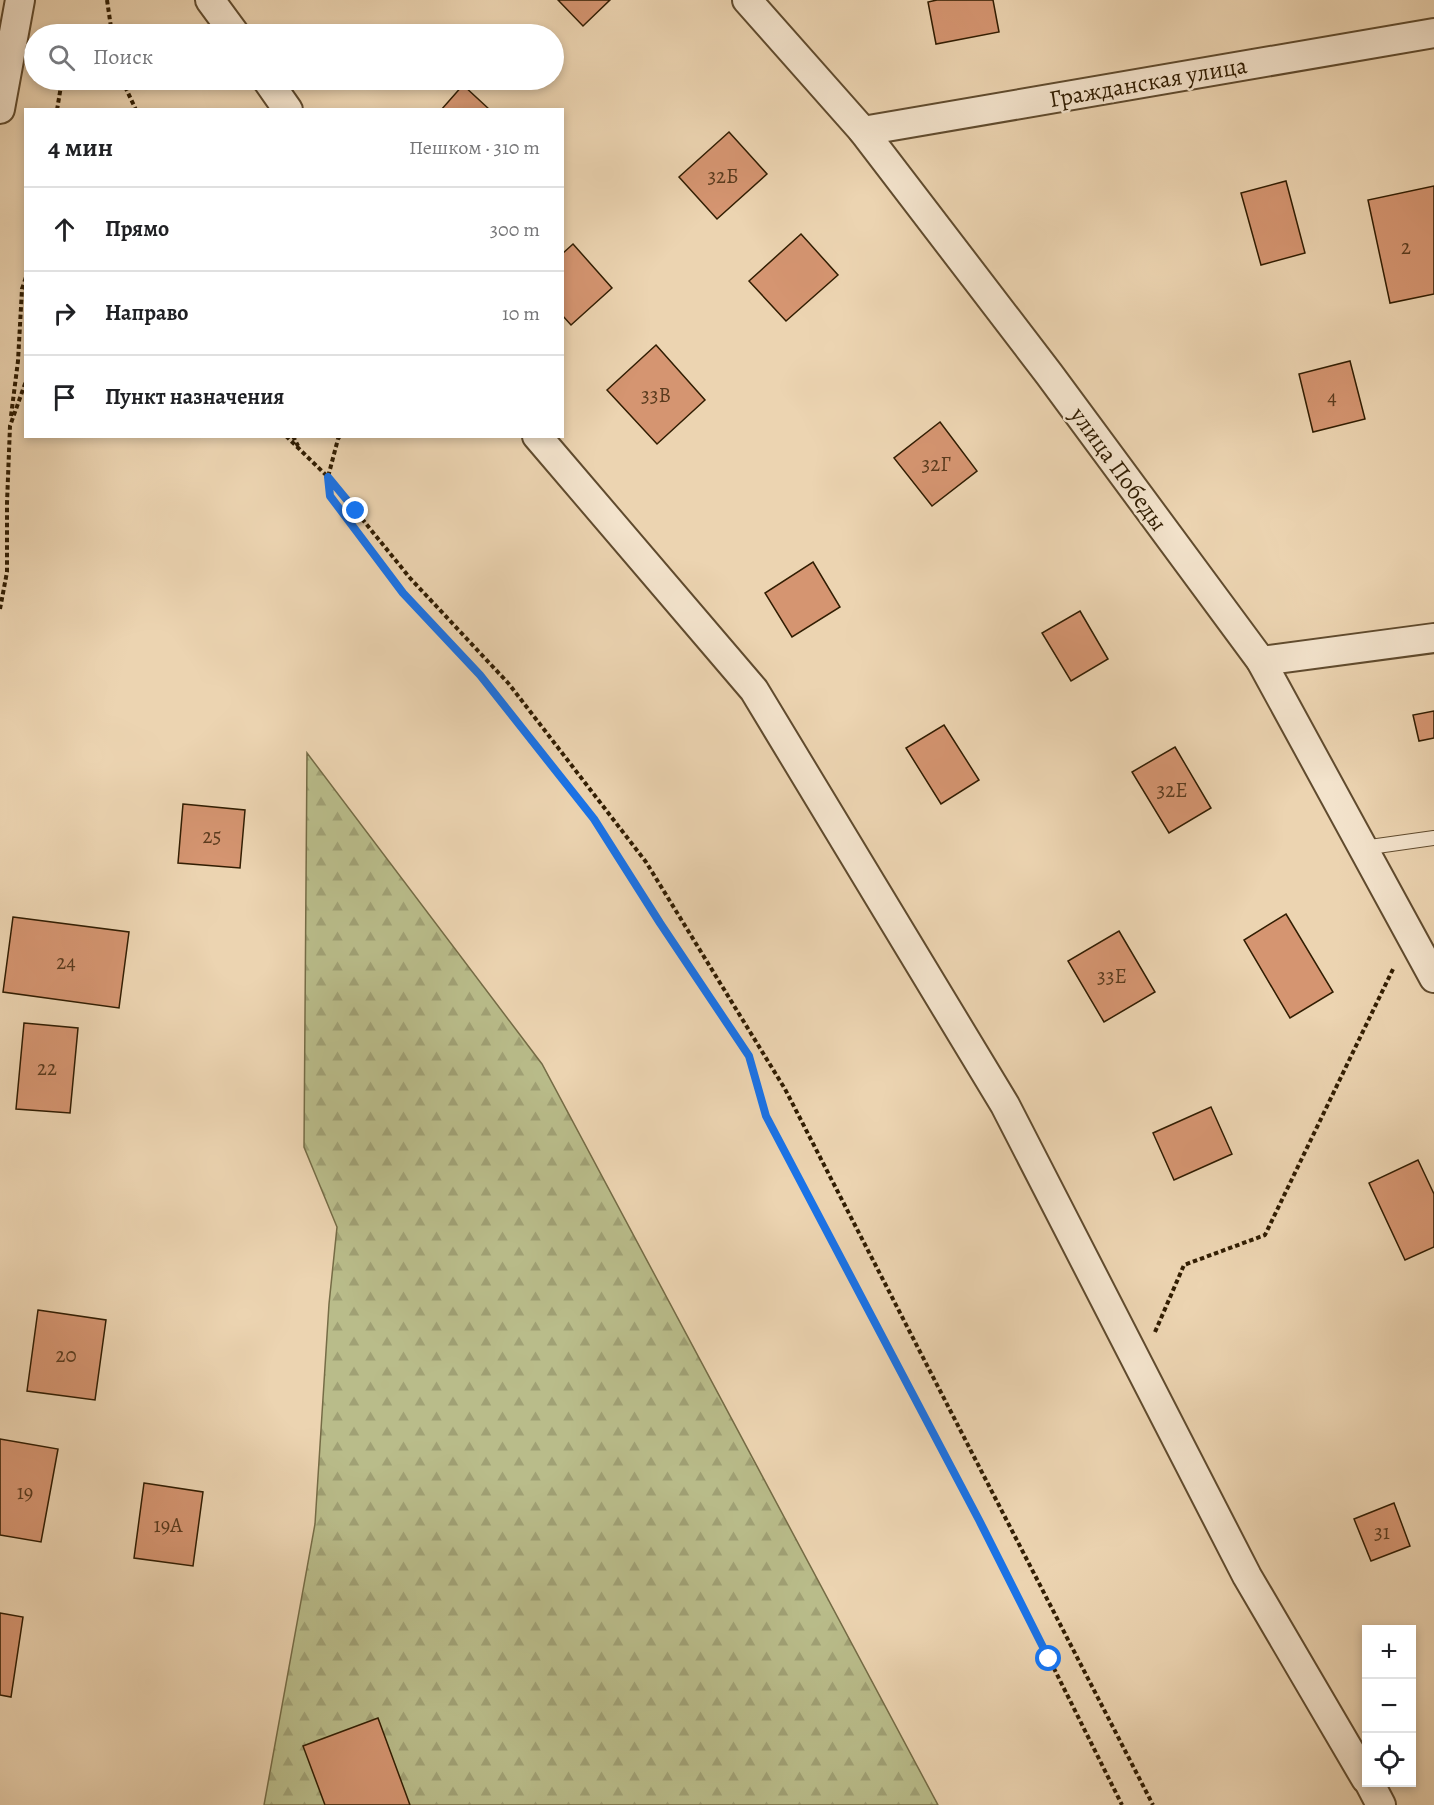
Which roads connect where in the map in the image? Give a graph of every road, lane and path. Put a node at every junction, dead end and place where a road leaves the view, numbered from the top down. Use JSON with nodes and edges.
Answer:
{"nodes":[{"id":1,"x":20,"y":0,"type":"edge"},
{"id":2,"x":107,"y":0,"type":"edge"},
{"id":3,"x":210,"y":0,"type":"edge"},
{"id":4,"x":747,"y":0,"type":"edge"},
{"id":5,"x":110,"y":24,"type":"edge"},
{"id":6,"x":228,"y":24,"type":"edge"},
{"id":7,"x":1434,"y":33,"type":"edge"},
{"id":8,"x":60,"y":90,"type":"edge"},
{"id":9,"x":127,"y":90,"type":"edge"},
{"id":10,"x":274,"y":90,"type":"edge"},
{"id":11,"x":57,"y":108,"type":"edge"},
{"id":12,"x":135,"y":108,"type":"edge"},
{"id":13,"x":287,"y":108,"type":"edge"},
{"id":14,"x":0,"y":109,"type":"edge"},
{"id":15,"x":863,"y":131,"type":"junction"},
{"id":16,"x":24,"y":283,"type":"edge"},
{"id":17,"x":24,"y":387,"type":"edge"},
{"id":18,"x":10,"y":426,"type":"junction"},
{"id":19,"x":288,"y":438,"type":"edge"},
{"id":20,"x":294,"y":438,"type":"edge"},
{"id":21,"x":339,"y":438,"type":"edge"},
{"id":22,"x":539,"y":438,"type":"edge"},
{"id":23,"x":301,"y":451,"type":"junction"},
{"id":24,"x":328,"y":477,"type":"junction"},
{"id":25,"x":0,"y":609,"type":"edge"},
{"id":26,"x":1434,"y":638,"type":"edge"},
{"id":27,"x":1261,"y":661,"type":"junction"},
{"id":28,"x":1434,"y":838,"type":"edge"},
{"id":29,"x":1363,"y":848,"type":"junction"},
{"id":30,"x":1410,"y":934,"type":"junction"},
{"id":31,"x":1434,"y":978,"type":"edge"},
{"id":32,"x":1140,"y":1367,"type":"junction"},
{"id":33,"x":1362,"y":1771,"type":"edge"},
{"id":34,"x":1371,"y":1787,"type":"edge"},
{"id":35,"x":1122,"y":1805,"type":"edge"},
{"id":36,"x":1153,"y":1805,"type":"edge"},
{"id":37,"x":1381,"y":1805,"type":"edge"}],
"edges":[{"from":1,"to":14,"type":"street"},
{"from":2,"to":5,"type":"path"},
{"from":3,"to":6,"type":"street"},
{"from":4,"to":15,"type":"street","name":"улица Победы"},
{"from":7,"to":15,"type":"street","name":"Гражданская улица"},
{"from":8,"to":11,"type":"path"},
{"from":9,"to":12,"type":"path"},
{"from":10,"to":13,"type":"street"},
{"from":15,"to":27,"type":"street","name":"улица Победы"},
{"from":16,"to":18,"type":"path"},
{"from":17,"to":18,"type":"path"},
{"from":18,"to":25,"type":"path"},
{"from":19,"to":23,"type":"path"},
{"from":20,"to":23,"type":"path"},
{"from":21,"to":24,"type":"path"},
{"from":22,"to":32,"type":"street"},
{"from":23,"to":24,"type":"path"},
{"from":24,"to":35,"type":"path"},
{"from":24,"to":36,"type":"path"},
{"from":26,"to":27,"type":"street"},
{"from":27,"to":29,"type":"street","name":"улица Победы"},
{"from":28,"to":29,"type":"lane"},
{"from":29,"to":30,"type":"street","name":"улица Победы"},
{"from":30,"to":31,"type":"street","name":"улица Победы"},
{"from":30,"to":32,"type":"path"},
{"from":32,"to":33,"type":"street"},
{"from":34,"to":37,"type":"street"}]}
